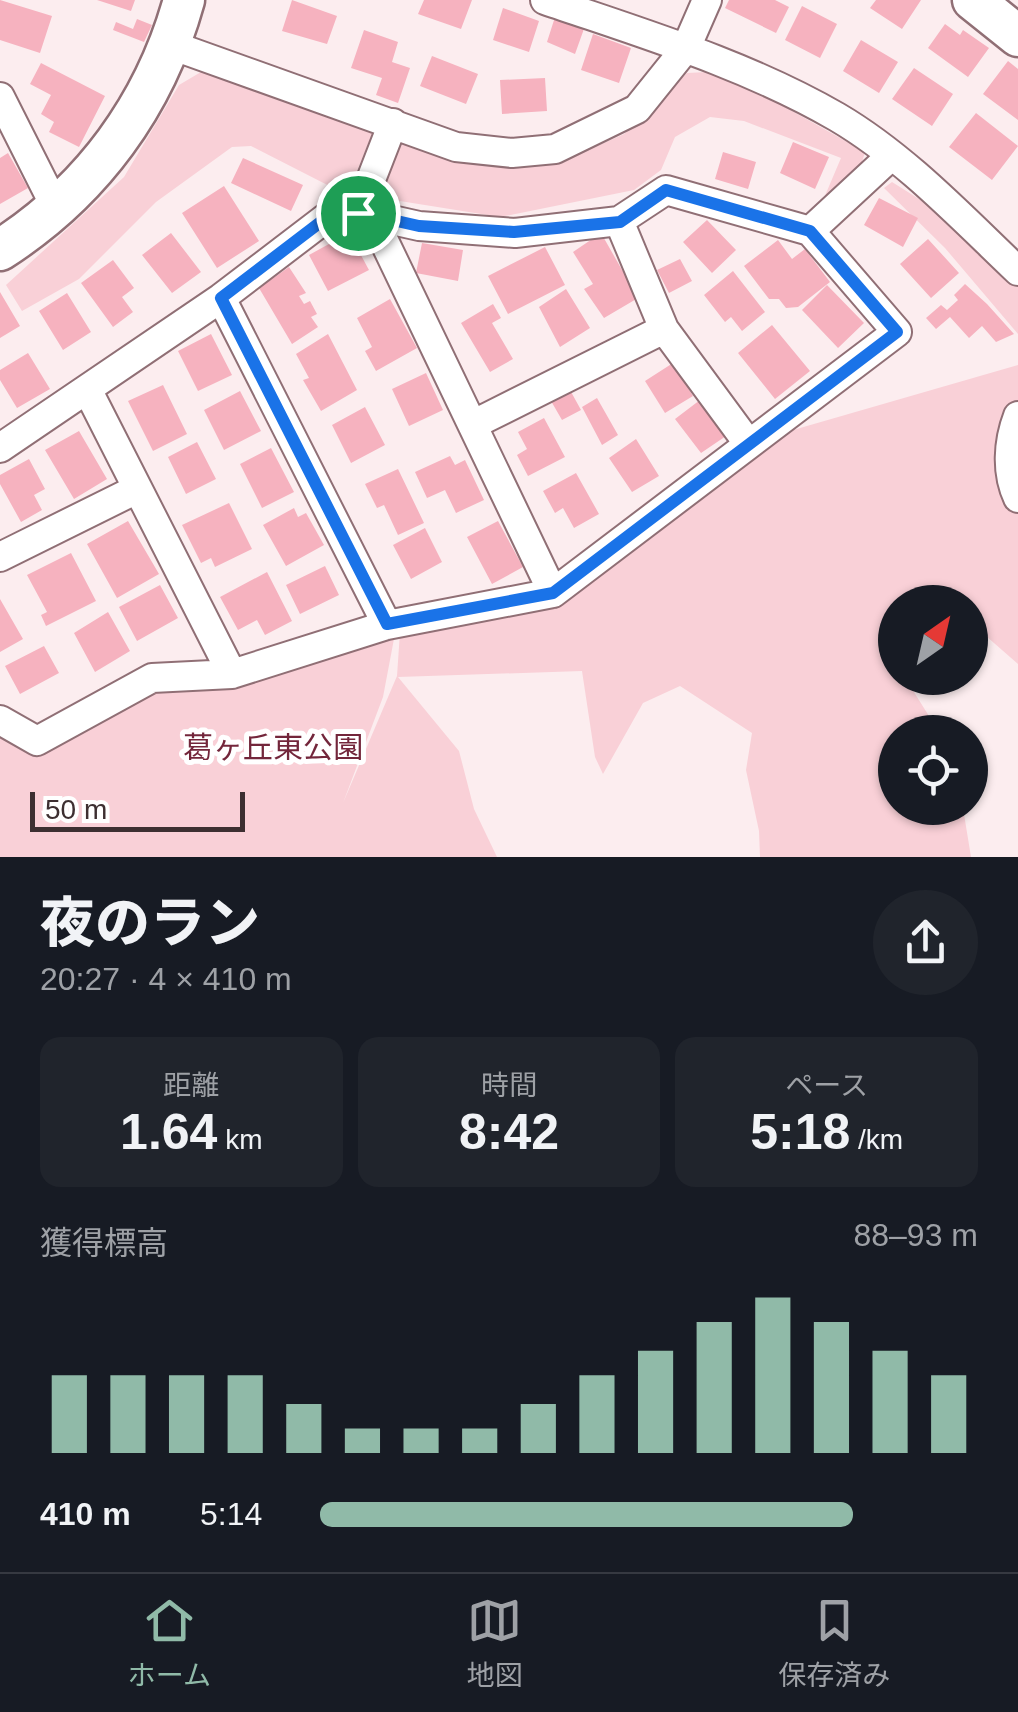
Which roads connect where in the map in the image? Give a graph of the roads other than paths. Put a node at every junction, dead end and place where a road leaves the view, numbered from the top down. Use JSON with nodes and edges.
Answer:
{"nodes":[{"id":1,"x":184,"y":0,"type":"edge"},
{"id":2,"x":544,"y":0,"type":"edge"},
{"id":3,"x":707,"y":0,"type":"edge"},
{"id":4,"x":973,"y":0,"type":"edge"},
{"id":5,"x":1018,"y":36,"type":"edge"},
{"id":6,"x":171,"y":44,"type":"junction"},
{"id":7,"x":686,"y":48,"type":"junction"},
{"id":8,"x":0,"y":97,"type":"edge"},
{"id":9,"x":393,"y":123,"type":"junction"},
{"id":10,"x":890,"y":156,"type":"junction"},
{"id":11,"x":56,"y":208,"type":"junction"},
{"id":12,"x":365,"y":214,"type":"junction"},
{"id":13,"x":620,"y":222,"type":"junction"},
{"id":14,"x":810,"y":231,"type":"junction"},
{"id":15,"x":0,"y":250,"type":"edge"},
{"id":16,"x":1018,"y":271,"type":"edge"},
{"id":17,"x":221,"y":298,"type":"junction"},
{"id":18,"x":664,"y":329,"type":"junction"},
{"id":19,"x":87,"y":389,"type":"junction"},
{"id":20,"x":1018,"y":416,"type":"edge"},
{"id":21,"x":474,"y":424,"type":"junction"},
{"id":22,"x":748,"y":443,"type":"junction"},
{"id":23,"x":0,"y":448,"type":"edge"},
{"id":24,"x":136,"y":489,"type":"junction"},
{"id":25,"x":1018,"y":498,"type":"edge"},
{"id":26,"x":0,"y":557,"type":"edge"},
{"id":27,"x":553,"y":593,"type":"junction"},
{"id":28,"x":387,"y":624,"type":"junction"},
{"id":29,"x":232,"y":674,"type":"junction"},
{"id":30,"x":0,"y":720,"type":"edge"}],
"edges":[{"from":1,"to":6,"type":"street"},
{"from":2,"to":7,"type":"street"},
{"from":3,"to":7,"type":"street"},
{"from":4,"to":5,"type":"street"},
{"from":6,"to":9,"type":"street"},
{"from":6,"to":11,"type":"street"},
{"from":7,"to":9,"type":"street"},
{"from":7,"to":10,"type":"street"},
{"from":8,"to":11,"type":"street"},
{"from":9,"to":12,"type":"street"},
{"from":10,"to":14,"type":"street"},
{"from":10,"to":16,"type":"street"},
{"from":11,"to":15,"type":"street"},
{"from":12,"to":13,"type":"street"},
{"from":12,"to":17,"type":"street"},
{"from":12,"to":21,"type":"street"},
{"from":13,"to":14,"type":"street"},
{"from":13,"to":18,"type":"street"},
{"from":14,"to":22,"type":"street"},
{"from":17,"to":19,"type":"street"},
{"from":17,"to":28,"type":"street"},
{"from":18,"to":21,"type":"street"},
{"from":18,"to":22,"type":"street"},
{"from":19,"to":23,"type":"street"},
{"from":19,"to":24,"type":"street"},
{"from":20,"to":25,"type":"street"},
{"from":21,"to":27,"type":"street"},
{"from":22,"to":27,"type":"street"},
{"from":24,"to":26,"type":"street"},
{"from":24,"to":29,"type":"street"},
{"from":27,"to":28,"type":"street"},
{"from":28,"to":29,"type":"street"},
{"from":29,"to":30,"type":"street"}]}
